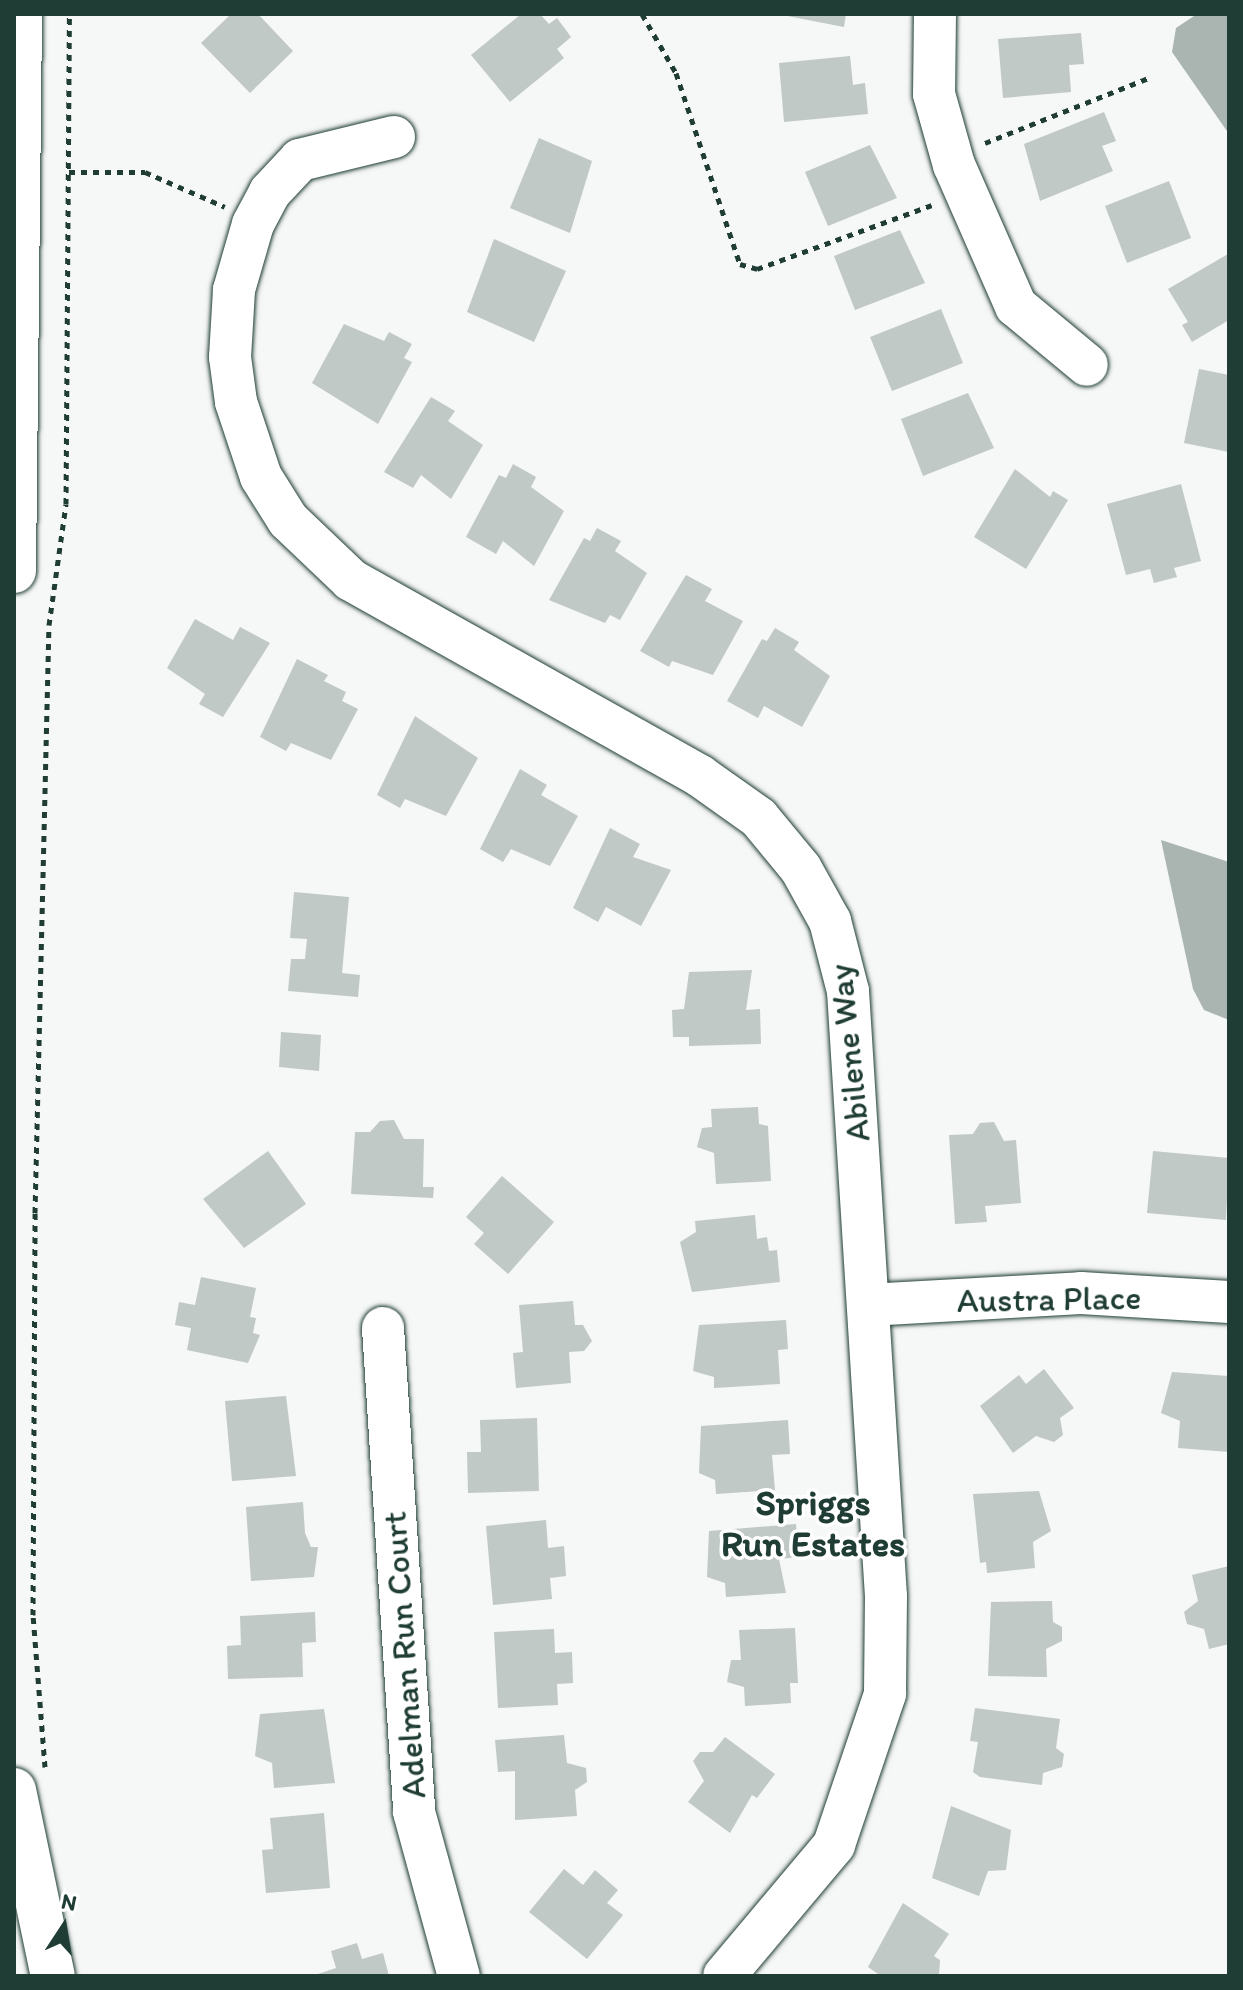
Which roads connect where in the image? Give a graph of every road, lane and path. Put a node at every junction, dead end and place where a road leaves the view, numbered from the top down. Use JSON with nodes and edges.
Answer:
{"nodes":[{"id":1,"x":20,"y":14,"type":"edge"},
{"id":2,"x":69,"y":14,"type":"edge"},
{"id":3,"x":642,"y":14,"type":"edge"},
{"id":4,"x":935,"y":14,"type":"edge"},
{"id":5,"x":1151,"y":77,"type":"dead end"},
{"id":6,"x":394,"y":137,"type":"dead end"},
{"id":7,"x":979,"y":145,"type":"dead end"},
{"id":8,"x":69,"y":172,"type":"junction"},
{"id":9,"x":938,"y":203,"type":"dead end"},
{"id":10,"x":227,"y":208,"type":"dead end"},
{"id":11,"x":1087,"y":365,"type":"dead end"},
{"id":12,"x":14,"y":571,"type":"edge"},
{"id":13,"x":1229,"y":1302,"type":"edge"},
{"id":14,"x":868,"y":1305,"type":"junction"},
{"id":15,"x":383,"y":1328,"type":"dead end"},
{"id":16,"x":30,"y":1786,"type":"edge"},
{"id":17,"x":53,"y":1976,"type":"edge"},
{"id":18,"x":459,"y":1976,"type":"edge"},
{"id":19,"x":724,"y":1976,"type":"edge"}],
"edges":[{"from":1,"to":12,"type":"main road"},
{"from":2,"to":8,"type":"path"},
{"from":3,"to":9,"type":"path"},
{"from":4,"to":11,"type":"street"},
{"from":5,"to":7,"type":"path"},
{"from":6,"to":14,"type":"street","name":"Abilene Way"},
{"from":8,"to":10,"type":"path"},
{"from":8,"to":16,"type":"path"},
{"from":13,"to":14,"type":"street","name":"Austra Place"},
{"from":14,"to":19,"type":"street","name":"Abilene Way"},
{"from":15,"to":18,"type":"street","name":"Adelman Run Court"},
{"from":16,"to":17,"type":"main road"}]}
